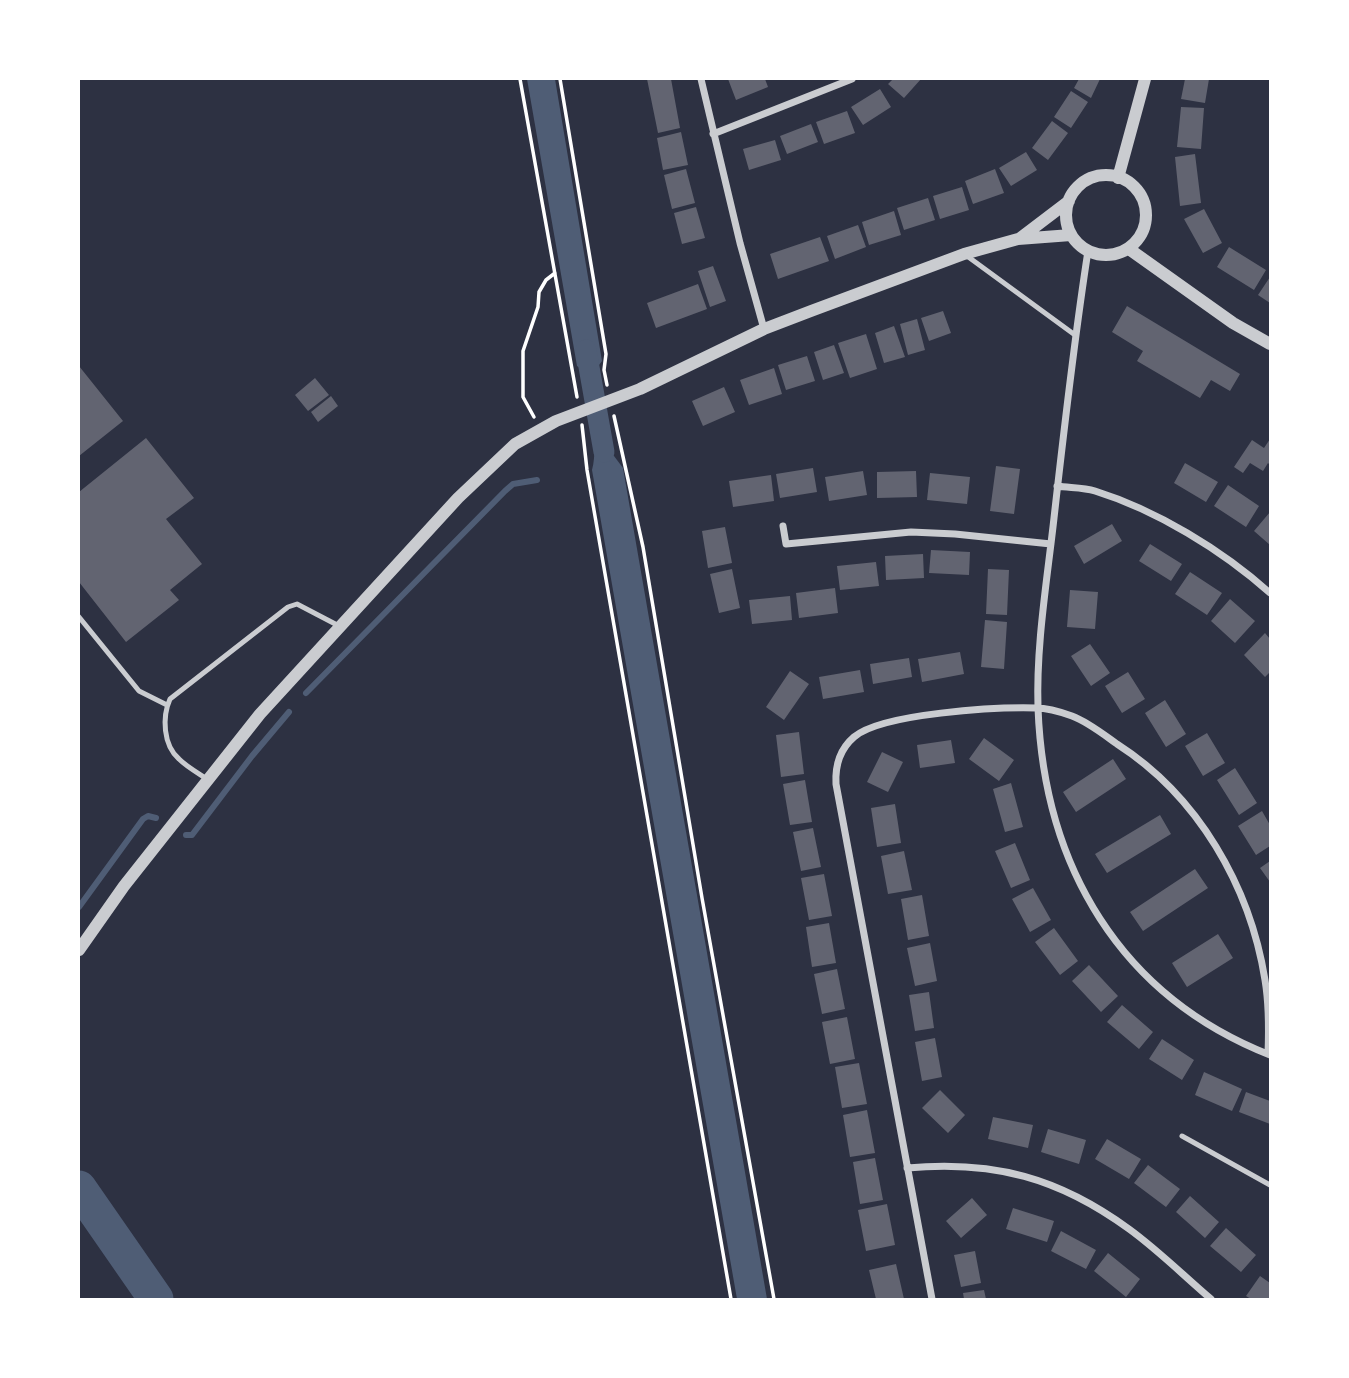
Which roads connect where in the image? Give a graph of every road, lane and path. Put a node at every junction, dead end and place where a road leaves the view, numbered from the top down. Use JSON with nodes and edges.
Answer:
{"nodes":[{"id":1,"x":520,"y":79,"type":"edge"},
{"id":2,"x":560,"y":79,"type":"edge"},
{"id":3,"x":701,"y":79,"type":"edge"},
{"id":4,"x":852,"y":79,"type":"edge"},
{"id":5,"x":1145,"y":79,"type":"edge"},
{"id":6,"x":713,"y":134,"type":"junction"},
{"id":7,"x":1118,"y":178,"type":"junction"},
{"id":8,"x":1069,"y":201,"type":"junction"},
{"id":9,"x":1071,"y":235,"type":"junction"},
{"id":10,"x":1018,"y":239,"type":"junction"},
{"id":11,"x":1129,"y":249,"type":"junction"},
{"id":12,"x":1088,"y":251,"type":"junction"},
{"id":13,"x":964,"y":254,"type":"junction"},
{"id":14,"x":555,"y":273,"type":"junction"},
{"id":15,"x":764,"y":329,"type":"junction"},
{"id":16,"x":1075,"y":335,"type":"junction"},
{"id":17,"x":1270,"y":344,"type":"edge"},
{"id":18,"x":604,"y":370,"type":"dead end"},
{"id":19,"x":574,"y":383,"type":"dead end"},
{"id":20,"x":615,"y":419,"type":"dead end"},
{"id":21,"x":541,"y":429,"type":"junction"},
{"id":22,"x":584,"y":432,"type":"dead end"},
{"id":23,"x":1057,"y":486,"type":"junction"},
{"id":24,"x":783,"y":526,"type":"dead end"},
{"id":25,"x":1051,"y":544,"type":"junction"},
{"id":26,"x":1270,"y":593,"type":"edge"},
{"id":27,"x":79,"y":617,"type":"edge"},
{"id":28,"x":341,"y":627,"type":"junction"},
{"id":29,"x":167,"y":705,"type":"junction"},
{"id":30,"x":1038,"y":708,"type":"junction"},
{"id":31,"x":208,"y":779,"type":"junction"},
{"id":32,"x":79,"y":950,"type":"edge"},
{"id":33,"x":1269,"y":1054,"type":"edge"},
{"id":34,"x":1182,"y":1136,"type":"dead end"},
{"id":35,"x":907,"y":1168,"type":"junction"},
{"id":36,"x":1270,"y":1185,"type":"edge"},
{"id":37,"x":731,"y":1299,"type":"edge"},
{"id":38,"x":774,"y":1299,"type":"edge"},
{"id":39,"x":932,"y":1299,"type":"edge"},
{"id":40,"x":1210,"y":1299,"type":"edge"}],
"edges":[{"from":1,"to":14,"type":"path"},
{"from":2,"to":18,"type":"path"},
{"from":3,"to":6,"type":"street"},
{"from":4,"to":6,"type":"street"},
{"from":5,"to":7,"type":"street"},
{"from":6,"to":15,"type":"street"},
{"from":7,"to":8,"type":"street"},
{"from":7,"to":11,"type":"street"},
{"from":8,"to":9,"type":"street"},
{"from":8,"to":10,"type":"street"},
{"from":9,"to":10,"type":"street"},
{"from":9,"to":12,"type":"street"},
{"from":10,"to":13,"type":"street"},
{"from":11,"to":12,"type":"street"},
{"from":11,"to":17,"type":"street"},
{"from":12,"to":16,"type":"street"},
{"from":13,"to":15,"type":"street"},
{"from":13,"to":16,"type":"lane"},
{"from":14,"to":19,"type":"path"},
{"from":14,"to":21,"type":"path"},
{"from":15,"to":21,"type":"street"},
{"from":16,"to":23,"type":"street"},
{"from":20,"to":38,"type":"path"},
{"from":21,"to":28,"type":"street"},
{"from":22,"to":37,"type":"path"},
{"from":23,"to":25,"type":"street"},
{"from":23,"to":26,"type":"street"},
{"from":24,"to":25,"type":"street"},
{"from":25,"to":30,"type":"street"},
{"from":27,"to":29,"type":"lane"},
{"from":28,"to":29,"type":"lane"},
{"from":28,"to":31,"type":"street"},
{"from":29,"to":31,"type":"lane"},
{"from":30,"to":33,"type":"street"},
{"from":30,"to":33,"type":"street"},
{"from":30,"to":35,"type":"street"},
{"from":31,"to":32,"type":"street"},
{"from":34,"to":36,"type":"lane"},
{"from":35,"to":39,"type":"street"},
{"from":35,"to":40,"type":"street"}]}
